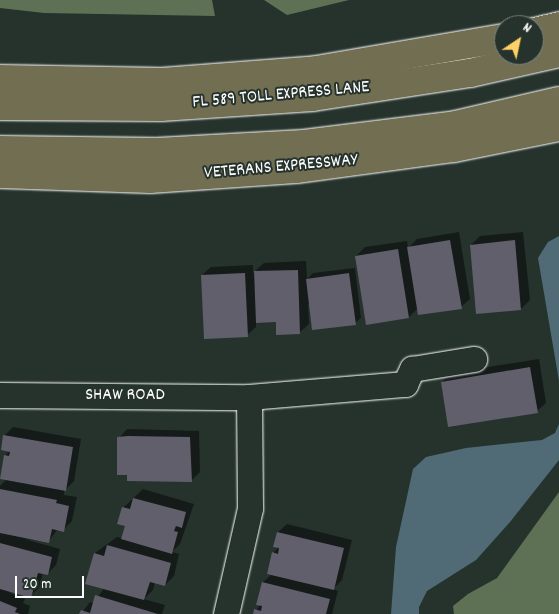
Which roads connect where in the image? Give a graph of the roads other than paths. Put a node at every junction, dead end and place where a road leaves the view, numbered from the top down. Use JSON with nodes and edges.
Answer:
{"nodes":[{"id":1,"x":559,"y":26,"type":"edge"},
{"id":2,"x":544,"y":30,"type":"edge"},
{"id":3,"x":494,"y":40,"type":"edge"},
{"id":4,"x":559,"y":53,"type":"edge"},
{"id":5,"x":0,"y":79,"type":"edge"},
{"id":6,"x":559,"y":101,"type":"edge"},
{"id":7,"x":0,"y":106,"type":"edge"},
{"id":8,"x":559,"y":126,"type":"edge"},
{"id":9,"x":0,"y":150,"type":"edge"},
{"id":10,"x":0,"y":174,"type":"edge"},
{"id":11,"x":474,"y":358,"type":"dead end"},
{"id":12,"x":0,"y":395,"type":"edge"},
{"id":13,"x":249,"y":398,"type":"junction"},
{"id":14,"x":226,"y":614,"type":"edge"}],
"edges":[{"from":1,"to":2,"type":"highway"},
{"from":3,"to":5,"type":"highway"},
{"from":4,"to":7,"type":"highway","name":"FL 589 TOLL EXPRESS LANE"},
{"from":6,"to":9,"type":"highway"},
{"from":8,"to":10,"type":"highway","name":"VETERANS EXPRESSWAY"},
{"from":11,"to":13,"type":"street","name":"SHAW ROAD"},
{"from":12,"to":13,"type":"street","name":"SHAW ROAD"},
{"from":13,"to":14,"type":"street"}]}
